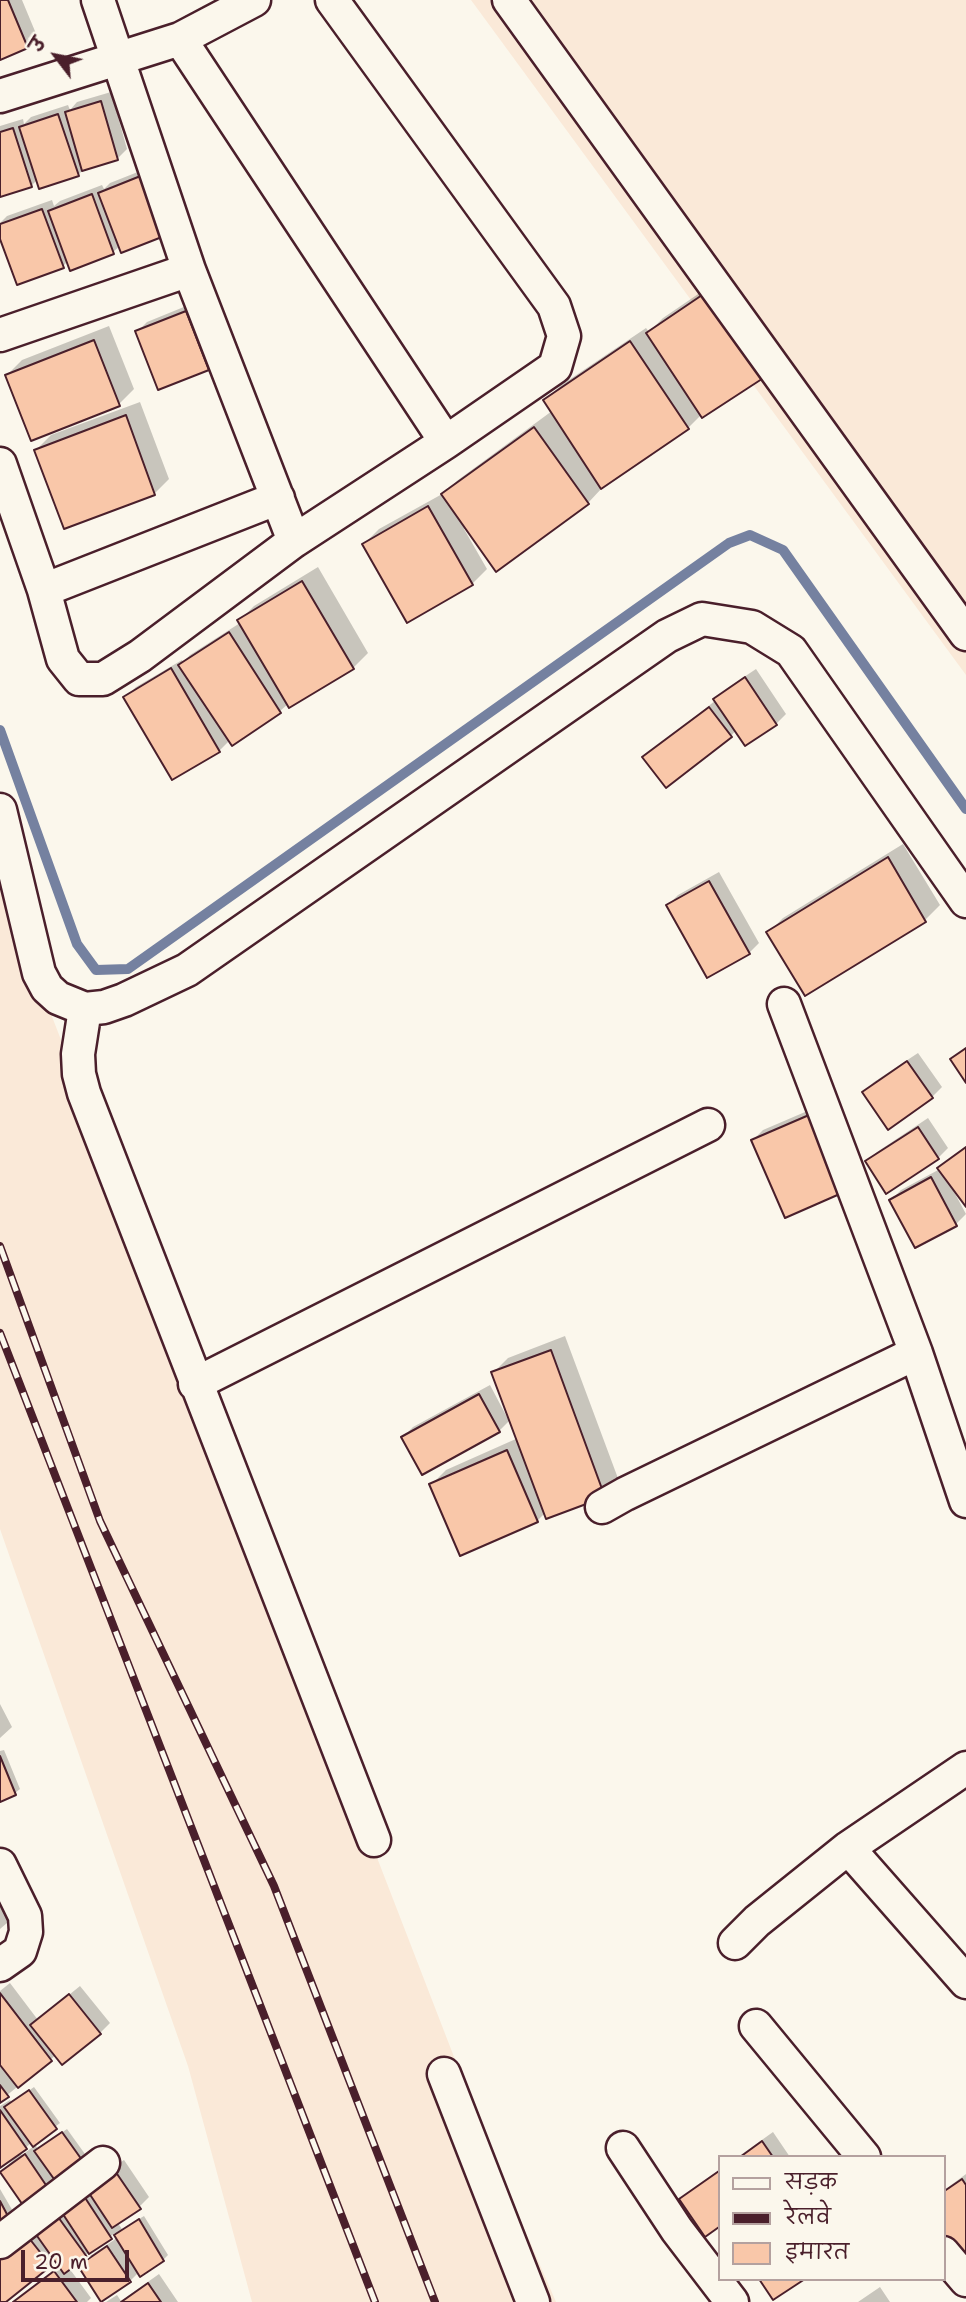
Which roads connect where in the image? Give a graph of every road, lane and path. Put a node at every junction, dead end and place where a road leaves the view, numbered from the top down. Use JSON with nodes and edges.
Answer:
{"nodes":[{"id":1,"x":98,"y":0,"type":"edge"},
{"id":2,"x":254,"y":0,"type":"edge"},
{"id":3,"x":332,"y":0,"type":"edge"},
{"id":4,"x":509,"y":0,"type":"edge"},
{"id":5,"x":180,"y":39,"type":"junction"},
{"id":6,"x":119,"y":59,"type":"junction"},
{"id":7,"x":0,"y":96,"type":"edge"},
{"id":8,"x":189,"y":270,"type":"junction"},
{"id":9,"x":0,"y":335,"type":"edge"},
{"id":10,"x":446,"y":442,"type":"junction"},
{"id":11,"x":0,"y":464,"type":"edge"},
{"id":12,"x":278,"y":498,"type":"junction"},
{"id":13,"x":294,"y":541,"type":"junction"},
{"id":14,"x":44,"y":590,"type":"junction"},
{"id":15,"x":966,"y":634,"type":"edge"},
{"id":16,"x":0,"y":810,"type":"edge"},
{"id":17,"x":966,"y":901,"type":"edge"},
{"id":18,"x":784,"y":1004,"type":"dead end"},
{"id":19,"x":85,"y":1009,"type":"junction"},
{"id":20,"x":708,"y":1125,"type":"dead end"},
{"id":21,"x":916,"y":1353,"type":"junction"},
{"id":22,"x":195,"y":1384,"type":"junction"},
{"id":23,"x":966,"y":1501,"type":"edge"},
{"id":24,"x":601,"y":1507,"type":"dead end"},
{"id":25,"x":966,"y":1768,"type":"edge"},
{"id":26,"x":373,"y":1840,"type":"dead end"},
{"id":27,"x":848,"y":1848,"type":"junction"},
{"id":28,"x":0,"y":1865,"type":"edge"},
{"id":29,"x":735,"y":1943,"type":"dead end"},
{"id":30,"x":0,"y":1965,"type":"edge"},
{"id":31,"x":966,"y":1982,"type":"edge"},
{"id":32,"x":756,"y":2026,"type":"dead end"},
{"id":33,"x":444,"y":2074,"type":"dead end"},
{"id":34,"x":623,"y":2148,"type":"dead end"},
{"id":35,"x":862,"y":2155,"type":"edge"},
{"id":36,"x":103,"y":2163,"type":"dead end"},
{"id":37,"x":0,"y":2242,"type":"edge"},
{"id":38,"x":945,"y":2255,"type":"edge"},
{"id":39,"x":966,"y":2280,"type":"edge"},
{"id":40,"x":533,"y":2302,"type":"edge"},
{"id":41,"x":732,"y":2302,"type":"edge"}],
"edges":[{"from":1,"to":6,"type":"street"},
{"from":2,"to":5,"type":"street"},
{"from":3,"to":10,"type":"street"},
{"from":4,"to":15,"type":"street"},
{"from":5,"to":6,"type":"street"},
{"from":5,"to":10,"type":"street"},
{"from":6,"to":7,"type":"street"},
{"from":6,"to":8,"type":"street"},
{"from":8,"to":9,"type":"street"},
{"from":8,"to":12,"type":"street"},
{"from":10,"to":13,"type":"street"},
{"from":11,"to":14,"type":"street"},
{"from":12,"to":13,"type":"street"},
{"from":12,"to":14,"type":"street"},
{"from":13,"to":14,"type":"street"},
{"from":16,"to":19,"type":"street"},
{"from":17,"to":19,"type":"street"},
{"from":18,"to":21,"type":"street"},
{"from":19,"to":22,"type":"street"},
{"from":20,"to":22,"type":"street"},
{"from":21,"to":23,"type":"street"},
{"from":21,"to":24,"type":"street"},
{"from":22,"to":26,"type":"street"},
{"from":25,"to":27,"type":"street"},
{"from":27,"to":29,"type":"street"},
{"from":27,"to":31,"type":"street"},
{"from":28,"to":30,"type":"street"},
{"from":32,"to":35,"type":"street"},
{"from":33,"to":40,"type":"street"},
{"from":34,"to":41,"type":"street"},
{"from":36,"to":37,"type":"street"},
{"from":38,"to":39,"type":"street"}]}
